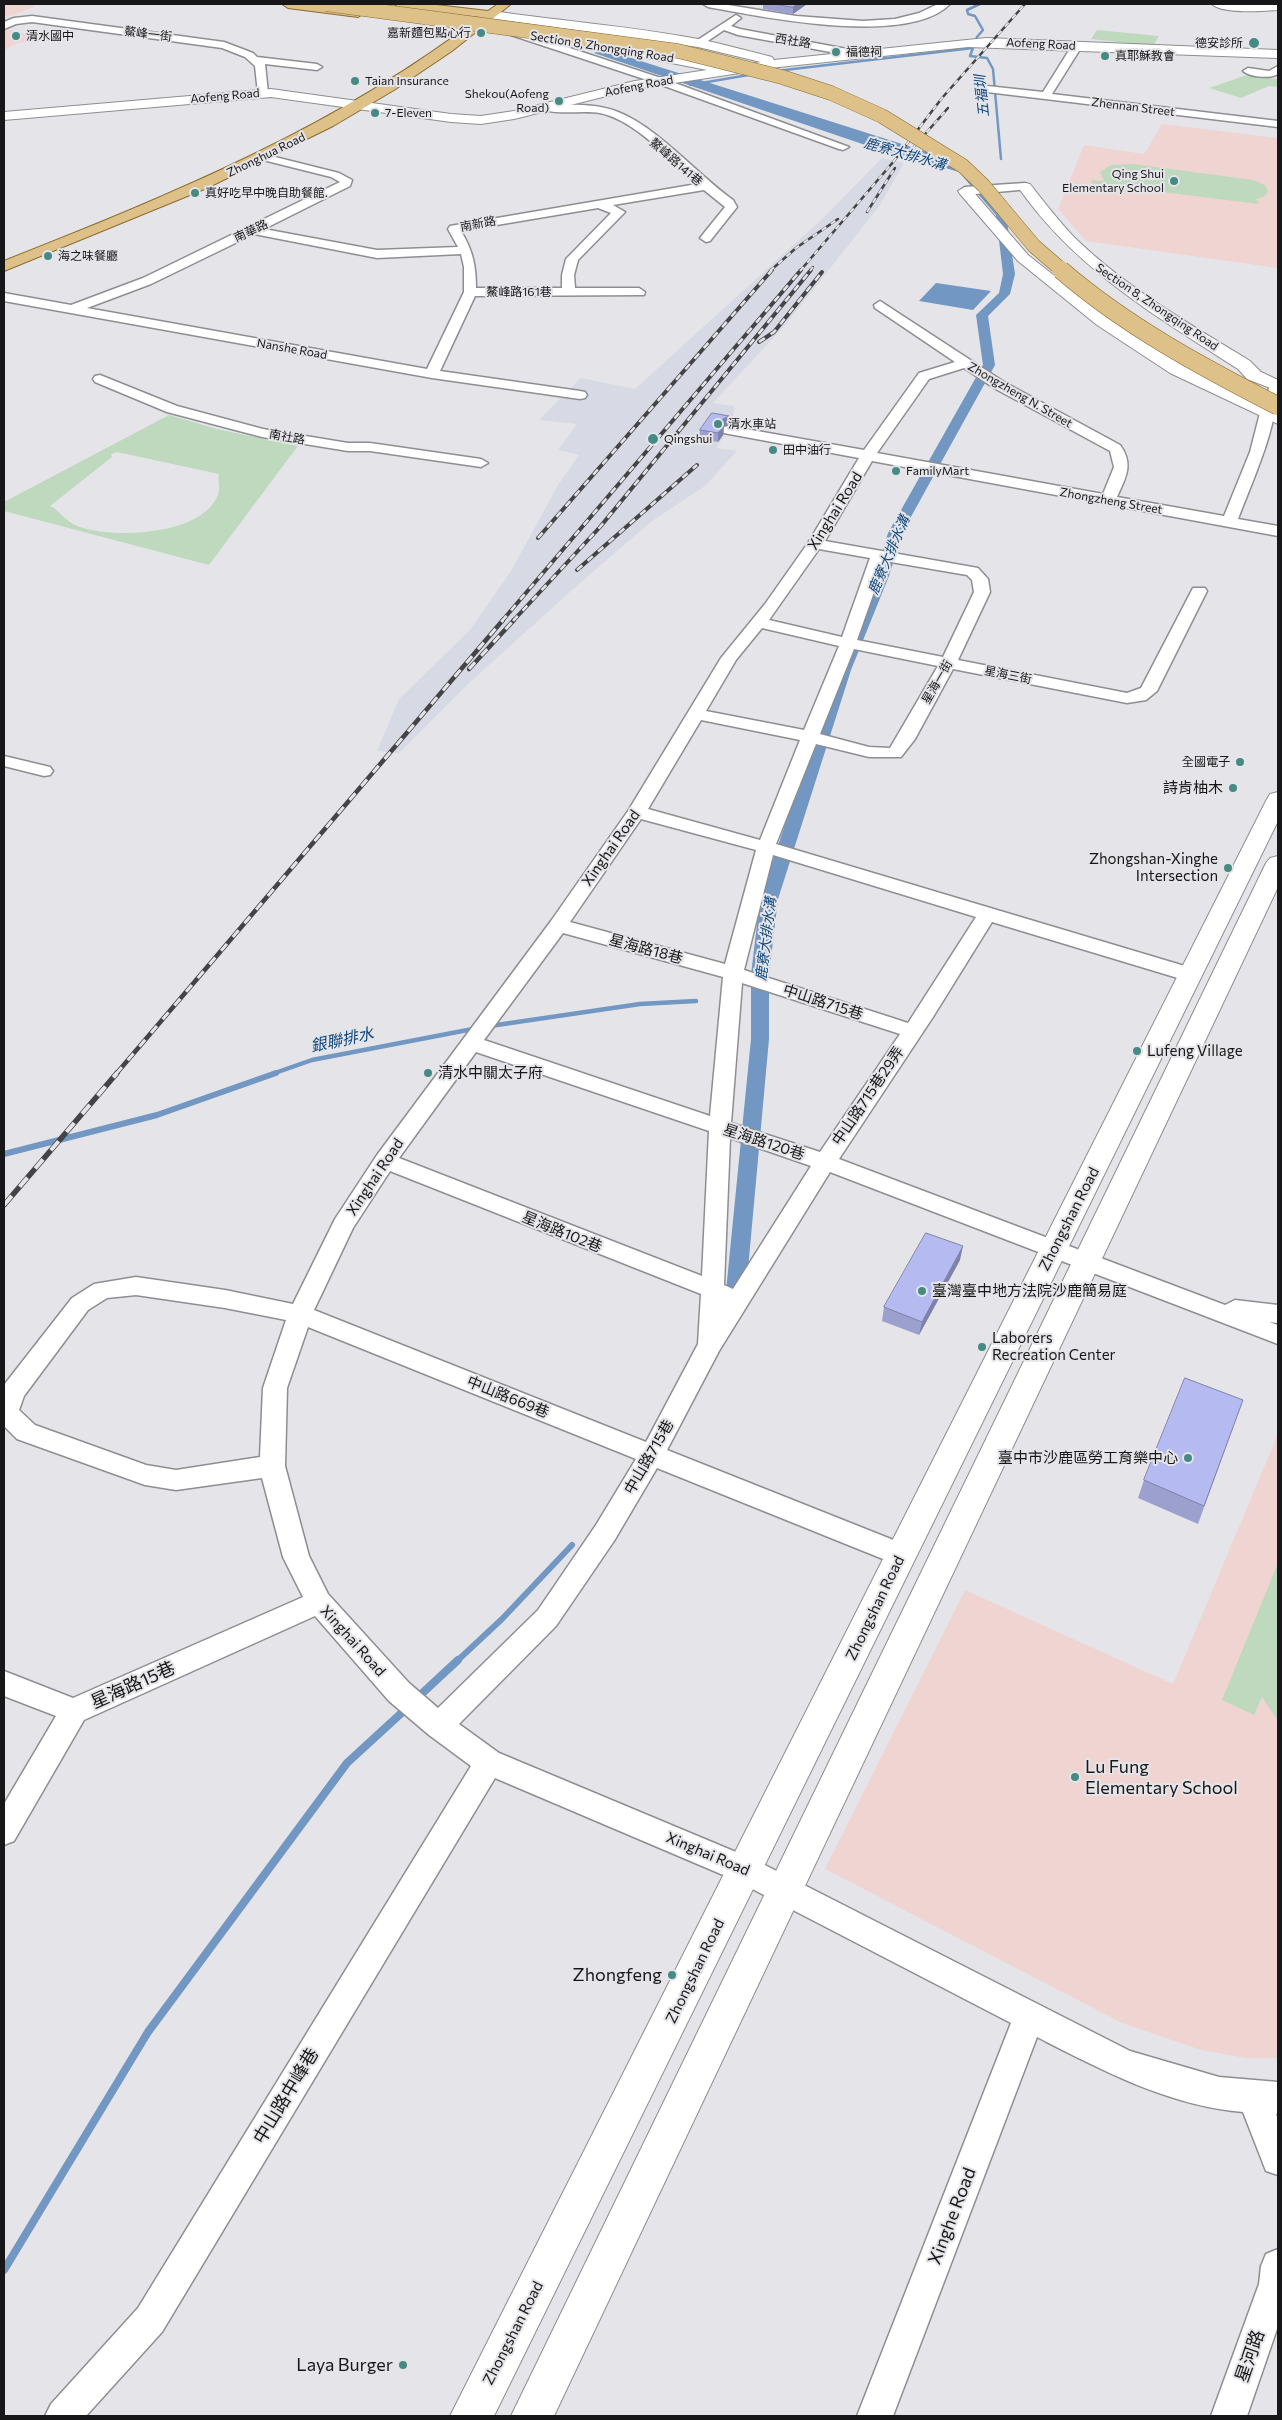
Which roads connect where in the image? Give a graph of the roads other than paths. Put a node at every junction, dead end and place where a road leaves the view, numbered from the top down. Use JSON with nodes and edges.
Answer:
{"nodes":[{"id":1,"x":288,"y":4,"type":"edge"},
{"id":2,"x":326,"y":4,"type":"edge"},
{"id":3,"x":357,"y":4,"type":"edge"},
{"id":4,"x":400,"y":4,"type":"edge"},
{"id":5,"x":421,"y":4,"type":"edge"},
{"id":6,"x":505,"y":4,"type":"edge"},
{"id":7,"x":708,"y":4,"type":"edge"},
{"id":8,"x":945,"y":4,"type":"edge"},
{"id":9,"x":1218,"y":4,"type":"edge"},
{"id":10,"x":1278,"y":6,"type":"edge"},
{"id":11,"x":433,"y":8,"type":"junction"},
{"id":12,"x":743,"y":8,"type":"edge"},
{"id":13,"x":489,"y":10,"type":"edge"},
{"id":14,"x":474,"y":13,"type":"junction"},
{"id":15,"x":551,"y":24,"type":"junction"},
{"id":16,"x":4,"y":26,"type":"edge"},
{"id":17,"x":459,"y":26,"type":"junction"},
{"id":18,"x":723,"y":26,"type":"junction"},
{"id":19,"x":475,"y":28,"type":"junction"},
{"id":20,"x":512,"y":32,"type":"junction"},
{"id":21,"x":545,"y":36,"type":"junction"},
{"id":22,"x":698,"y":43,"type":"junction"},
{"id":23,"x":1077,"y":46,"type":"junction"},
{"id":24,"x":1278,"y":54,"type":"edge"},
{"id":25,"x":863,"y":55,"type":"junction"},
{"id":26,"x":255,"y":60,"type":"junction"},
{"id":27,"x":779,"y":63,"type":"junction"},
{"id":28,"x":317,"y":67,"type":"dead end"},
{"id":29,"x":1278,"y":69,"type":"edge"},
{"id":30,"x":729,"y":71,"type":"junction"},
{"id":31,"x":1248,"y":71,"type":"dead end"},
{"id":32,"x":664,"y":80,"type":"junction"},
{"id":33,"x":992,"y":90,"type":"dead end"},
{"id":34,"x":263,"y":93,"type":"junction"},
{"id":35,"x":1045,"y":97,"type":"junction"},
{"id":36,"x":345,"y":103,"type":"junction"},
{"id":37,"x":361,"y":106,"type":"junction"},
{"id":38,"x":549,"y":108,"type":"junction"},
{"id":39,"x":888,"y":115,"type":"junction"},
{"id":40,"x":4,"y":116,"type":"edge"},
{"id":41,"x":1278,"y":124,"type":"edge"},
{"id":42,"x":843,"y":146,"type":"dead end"},
{"id":43,"x":263,"y":157,"type":"junction"},
{"id":44,"x":955,"y":161,"type":"junction"},
{"id":45,"x":975,"y":166,"type":"junction"},
{"id":46,"x":706,"y":186,"type":"junction"},
{"id":47,"x":1025,"y":187,"type":"joint"},
{"id":48,"x":965,"y":191,"type":"joint"},
{"id":49,"x":598,"y":204,"type":"junction"},
{"id":50,"x":254,"y":230,"type":"junction"},
{"id":51,"x":706,"y":238,"type":"dead end"},
{"id":52,"x":466,"y":250,"type":"junction"},
{"id":53,"x":4,"y":255,"type":"edge"},
{"id":54,"x":4,"y":266,"type":"edge"},
{"id":55,"x":470,"y":292,"type":"junction"},
{"id":56,"x":569,"y":292,"type":"junction"},
{"id":57,"x":639,"y":292,"type":"dead end"},
{"id":58,"x":4,"y":297,"type":"edge"},
{"id":59,"x":880,"y":305,"type":"dead end"},
{"id":60,"x":71,"y":310,"type":"junction"},
{"id":61,"x":965,"y":363,"type":"junction"},
{"id":62,"x":432,"y":374,"type":"junction"},
{"id":63,"x":1254,"y":375,"type":"junction"},
{"id":64,"x":100,"y":379,"type":"dead end"},
{"id":65,"x":1278,"y":385,"type":"edge"},
{"id":66,"x":1229,"y":393,"type":"junction"},
{"id":67,"x":580,"y":395,"type":"dead end"},
{"id":68,"x":1278,"y":397,"type":"edge"},
{"id":69,"x":1274,"y":413,"type":"edge"},
{"id":70,"x":729,"y":430,"type":"dead end"},
{"id":71,"x":867,"y":456,"type":"junction"},
{"id":72,"x":481,"y":463,"type":"dead end"},
{"id":73,"x":1108,"y":501,"type":"junction"},
{"id":74,"x":1228,"y":522,"type":"junction"},
{"id":75,"x":1278,"y":531,"type":"edge"},
{"id":76,"x":815,"y":544,"type":"junction"},
{"id":77,"x":880,"y":555,"type":"junction"},
{"id":78,"x":1199,"y":591,"type":"dead end"},
{"id":79,"x":758,"y":622,"type":"junction"},
{"id":80,"x":848,"y":643,"type":"junction"},
{"id":81,"x":948,"y":664,"type":"junction"},
{"id":82,"x":697,"y":714,"type":"junction"},
{"id":83,"x":811,"y":737,"type":"junction"},
{"id":84,"x":4,"y":760,"type":"edge"},
{"id":85,"x":44,"y":771,"type":"dead end"},
{"id":86,"x":1278,"y":799,"type":"edge"},
{"id":87,"x":637,"y":812,"type":"junction"},
{"id":88,"x":766,"y":846,"type":"junction"},
{"id":89,"x":1278,"y":863,"type":"edge"},
{"id":90,"x":988,"y":913,"type":"junction"},
{"id":91,"x":558,"y":925,"type":"junction"},
{"id":92,"x":733,"y":973,"type":"junction"},
{"id":93,"x":1191,"y":975,"type":"junction"},
{"id":94,"x":912,"y":1031,"type":"junction"},
{"id":95,"x":470,"y":1043,"type":"junction"},
{"id":96,"x":720,"y":1128,"type":"junction"},
{"id":97,"x":385,"y":1161,"type":"junction"},
{"id":98,"x":825,"y":1162,"type":"junction"},
{"id":99,"x":1054,"y":1248,"type":"junction"},
{"id":100,"x":1087,"y":1261,"type":"junction"},
{"id":101,"x":711,"y":1291,"type":"junction"},
{"id":102,"x":740,"y":1299,"type":"junction"},
{"id":103,"x":1200,"y":1304,"type":"junction"},
{"id":104,"x":300,"y":1314,"type":"junction"},
{"id":105,"x":1278,"y":1314,"type":"edge"},
{"id":106,"x":1278,"y":1335,"type":"edge"},
{"id":107,"x":710,"y":1345,"type":"junction"},
{"id":108,"x":652,"y":1454,"type":"junction"},
{"id":109,"x":272,"y":1466,"type":"junction"},
{"id":110,"x":902,"y":1555,"type":"junction"},
{"id":111,"x":319,"y":1602,"type":"junction"},
{"id":112,"x":4,"y":1683,"type":"edge"},
{"id":113,"x":74,"y":1711,"type":"junction"},
{"id":114,"x":439,"y":1726,"type":"junction"},
{"id":115,"x":489,"y":1762,"type":"junction"},
{"id":116,"x":4,"y":1831,"type":"edge"},
{"id":117,"x":745,"y":1870,"type":"junction"},
{"id":118,"x":785,"y":1889,"type":"junction"},
{"id":119,"x":1028,"y":2016,"type":"junction"},
{"id":120,"x":1266,"y":2098,"type":"edge"},
{"id":121,"x":1278,"y":2159,"type":"edge"},
{"id":122,"x":1278,"y":2266,"type":"edge"},
{"id":123,"x":63,"y":2416,"type":"edge"},
{"id":124,"x":471,"y":2416,"type":"edge"},
{"id":125,"x":532,"y":2416,"type":"edge"},
{"id":126,"x":876,"y":2416,"type":"edge"},
{"id":127,"x":1229,"y":2416,"type":"edge"}],
"edges":[{"from":1,"to":17,"type":"main road"},
{"from":2,"to":39,"type":"main road","bridge":true},
{"from":3,"to":39,"type":"main road","bridge":true},
{"from":4,"to":11,"type":"main road"},
{"from":5,"to":11,"type":"street"},
{"from":6,"to":13,"type":"main road","name":"Zhonghua Road"},
{"from":7,"to":12,"type":"street"},
{"from":8,"to":12,"type":"street"},
{"from":9,"to":10,"type":"street"},
{"from":11,"to":14,"type":"main road"},
{"from":12,"to":18,"type":"street"},
{"from":13,"to":14,"type":"main road"},
{"from":13,"to":15,"type":"street","name":"Section 8, Zhongqing Road"},
{"from":13,"to":19,"type":"main road","name":"Zhonghua Road"},
{"from":14,"to":17,"type":"main road","name":"Zhonghua Road"},
{"from":15,"to":22,"type":"street","name":"Section 8, Zhongqing Road"},
{"from":15,"to":39,"type":"main road"},
{"from":16,"to":26,"type":"street","name":"鰲峰一街"},
{"from":17,"to":19,"type":"main road"},
{"from":17,"to":36,"type":"main road","name":"Zhonghua Road"},
{"from":18,"to":22,"type":"street"},
{"from":18,"to":25,"type":"street","name":"西社路"},
{"from":19,"to":20,"type":"street","name":"Section 8, Zhongqing Road"},
{"from":19,"to":37,"type":"main road","name":"Zhonghua Road"},
{"from":20,"to":21,"type":"street","name":"Section 8, Zhongqing Road"},
{"from":20,"to":32,"type":"street"},
{"from":21,"to":30,"type":"street","name":"Section 8, Zhongqing Road"},
{"from":21,"to":39,"type":"main road","bridge":true},
{"from":22,"to":27,"type":"street","name":"Section 8, Zhongqing Road"},
{"from":23,"to":24,"type":"street","name":"Aofeng Road"},
{"from":23,"to":25,"type":"street","name":"Aofeng Road"},
{"from":23,"to":35,"type":"street"},
{"from":25,"to":27,"type":"street","name":"Aofeng Road"},
{"from":26,"to":28,"type":"street"},
{"from":26,"to":34,"type":"street"},
{"from":27,"to":30,"type":"street","name":"Aofeng Road"},
{"from":29,"to":31,"type":"street"},
{"from":30,"to":32,"type":"street","name":"Aofeng Road"},
{"from":32,"to":38,"type":"street","name":"Aofeng Road"},
{"from":32,"to":42,"type":"street"},
{"from":33,"to":35,"type":"street","name":"Zhennan Street"},
{"from":34,"to":36,"type":"street","name":"Aofeng Road"},
{"from":34,"to":40,"type":"street","name":"Aofeng Road"},
{"from":35,"to":41,"type":"street","name":"Zhennan Street"},
{"from":36,"to":37,"type":"street","name":"Aofeng Road"},
{"from":36,"to":53,"type":"main road","name":"Zhonghua Road"},
{"from":37,"to":38,"type":"street","name":"Aofeng Road"},
{"from":37,"to":43,"type":"main road","name":"Zhonghua Road"},
{"from":38,"to":46,"type":"street","name":"鰲峰路141巷"},
{"from":39,"to":44,"type":"main road","bridge":true},
{"from":39,"to":45,"type":"main road"},
{"from":43,"to":50,"type":"street","name":"南華路"},
{"from":43,"to":54,"type":"main road","name":"Zhonghua Road"},
{"from":44,"to":66,"type":"main road"},
{"from":44,"to":69,"type":"main road","bridge":true},
{"from":45,"to":63,"type":"main road"},
{"from":45,"to":68,"type":"main road"},
{"from":46,"to":49,"type":"street","name":"鰲峰路141巷"},
{"from":46,"to":51,"type":"street"},
{"from":47,"to":48,"type":"street"},
{"from":47,"to":63,"type":"street","name":"Section 8, Zhongqing Road"},
{"from":48,"to":66,"type":"street"},
{"from":49,"to":52,"type":"street","name":"南新路"},
{"from":49,"to":56,"type":"street","name":"鰲峰路161巷"},
{"from":50,"to":52,"type":"street"},
{"from":50,"to":60,"type":"street","name":"南華路"},
{"from":52,"to":55,"type":"street","name":"南新路"},
{"from":55,"to":56,"type":"street","name":"鰲峰路161巷"},
{"from":55,"to":62,"type":"street","name":"南新路"},
{"from":56,"to":57,"type":"street","name":"鰲峰路161巷"},
{"from":58,"to":60,"type":"street","name":"Nanshe Road"},
{"from":59,"to":61,"type":"street","name":"Zhongzheng N. Street"},
{"from":60,"to":62,"type":"street","name":"Nanshe Road"},
{"from":61,"to":71,"type":"street","name":"Xinghai Road"},
{"from":61,"to":73,"type":"street","name":"Zhongzheng N. Street"},
{"from":62,"to":67,"type":"street","name":"Nanshe Road"},
{"from":63,"to":65,"type":"street","name":"Section 8, Zhongqing Road"},
{"from":64,"to":72,"type":"street","name":"南社路"},
{"from":65,"to":69,"type":"street"},
{"from":66,"to":69,"type":"street"},
{"from":69,"to":74,"type":"street"},
{"from":70,"to":71,"type":"street","name":"Zhongzheng Street"},
{"from":71,"to":73,"type":"street","name":"Zhongzheng Street"},
{"from":71,"to":76,"type":"street","name":"Xinghai Road"},
{"from":73,"to":74,"type":"street","name":"Zhongzheng Street"},
{"from":74,"to":75,"type":"street","name":"Zhongzheng Street"},
{"from":76,"to":77,"type":"street","name":"星海一街"},
{"from":76,"to":79,"type":"street","name":"Xinghai Road"},
{"from":77,"to":80,"type":"street"},
{"from":77,"to":81,"type":"street","name":"星海一街"},
{"from":78,"to":81,"type":"street","name":"星海三街"},
{"from":79,"to":80,"type":"street","name":"星海三街"},
{"from":79,"to":82,"type":"street","name":"Xinghai Road"},
{"from":80,"to":81,"type":"street","name":"星海三街"},
{"from":80,"to":83,"type":"street"},
{"from":81,"to":83,"type":"street","name":"星海一街"},
{"from":82,"to":83,"type":"street","name":"星海一街"},
{"from":82,"to":87,"type":"street","name":"Xinghai Road"},
{"from":83,"to":88,"type":"street"},
{"from":84,"to":85,"type":"street"},
{"from":86,"to":93,"type":"street","name":"Zhongshan Road"},
{"from":87,"to":88,"type":"street"},
{"from":87,"to":91,"type":"street","name":"Xinghai Road"},
{"from":88,"to":90,"type":"street"},
{"from":88,"to":92,"type":"street"},
{"from":89,"to":100,"type":"street"},
{"from":90,"to":93,"type":"street"},
{"from":90,"to":94,"type":"street"},
{"from":91,"to":92,"type":"street","name":"星海路18巷"},
{"from":91,"to":95,"type":"street","name":"Xinghai Road"},
{"from":92,"to":94,"type":"street","name":"中山路715巷"},
{"from":92,"to":96,"type":"street"},
{"from":93,"to":99,"type":"street","name":"Zhongshan Road"},
{"from":94,"to":98,"type":"street","name":"中山路715巷29弄"},
{"from":95,"to":96,"type":"street","name":"星海路120巷"},
{"from":95,"to":97,"type":"street","name":"Xinghai Road"},
{"from":96,"to":98,"type":"street","name":"星海路120巷"},
{"from":96,"to":101,"type":"street"},
{"from":97,"to":101,"type":"street","name":"星海路102巷"},
{"from":97,"to":104,"type":"street","name":"Xinghai Road"},
{"from":98,"to":99,"type":"street","name":"星海路120巷"},
{"from":98,"to":102,"type":"street","name":"中山路715巷"},
{"from":99,"to":100,"type":"street","name":"星海路120巷"},
{"from":99,"to":110,"type":"street","name":"Zhongshan Road"},
{"from":100,"to":103,"type":"street","name":"星海路120巷"},
{"from":100,"to":118,"type":"street"},
{"from":101,"to":102,"type":"street","name":"星海路102巷"},
{"from":101,"to":107,"type":"street"},
{"from":102,"to":107,"type":"street","name":"中山路715巷"},
{"from":103,"to":105,"type":"street"},
{"from":103,"to":106,"type":"street"},
{"from":104,"to":108,"type":"street","name":"中山路669巷"},
{"from":104,"to":109,"type":"street","name":"Xinghai Road"},
{"from":104,"to":109,"type":"street","name":"中山路669巷"},
{"from":107,"to":108,"type":"street","name":"中山路715巷"},
{"from":108,"to":110,"type":"street","name":"中山路669巷"},
{"from":108,"to":114,"type":"street","name":"中山路715巷"},
{"from":109,"to":111,"type":"street","name":"Xinghai Road"},
{"from":110,"to":117,"type":"street","name":"Zhongshan Road"},
{"from":111,"to":113,"type":"street","name":"星海路15巷"},
{"from":111,"to":114,"type":"street","name":"Xinghai Road"},
{"from":112,"to":113,"type":"street"},
{"from":113,"to":116,"type":"street","name":"星海路15巷"},
{"from":114,"to":115,"type":"street","name":"Xinghai Road"},
{"from":115,"to":117,"type":"street","name":"Xinghai Road"},
{"from":115,"to":123,"type":"street","name":"中山路中峰巷"},
{"from":117,"to":118,"type":"street","name":"Xinghai Road"},
{"from":117,"to":124,"type":"street","name":"Zhongshan Road"},
{"from":118,"to":119,"type":"street"},
{"from":118,"to":125,"type":"street"},
{"from":119,"to":120,"type":"street"},
{"from":119,"to":126,"type":"street","name":"Xinghe Road"},
{"from":120,"to":121,"type":"street"},
{"from":122,"to":127,"type":"street","name":"星河路"}]}
